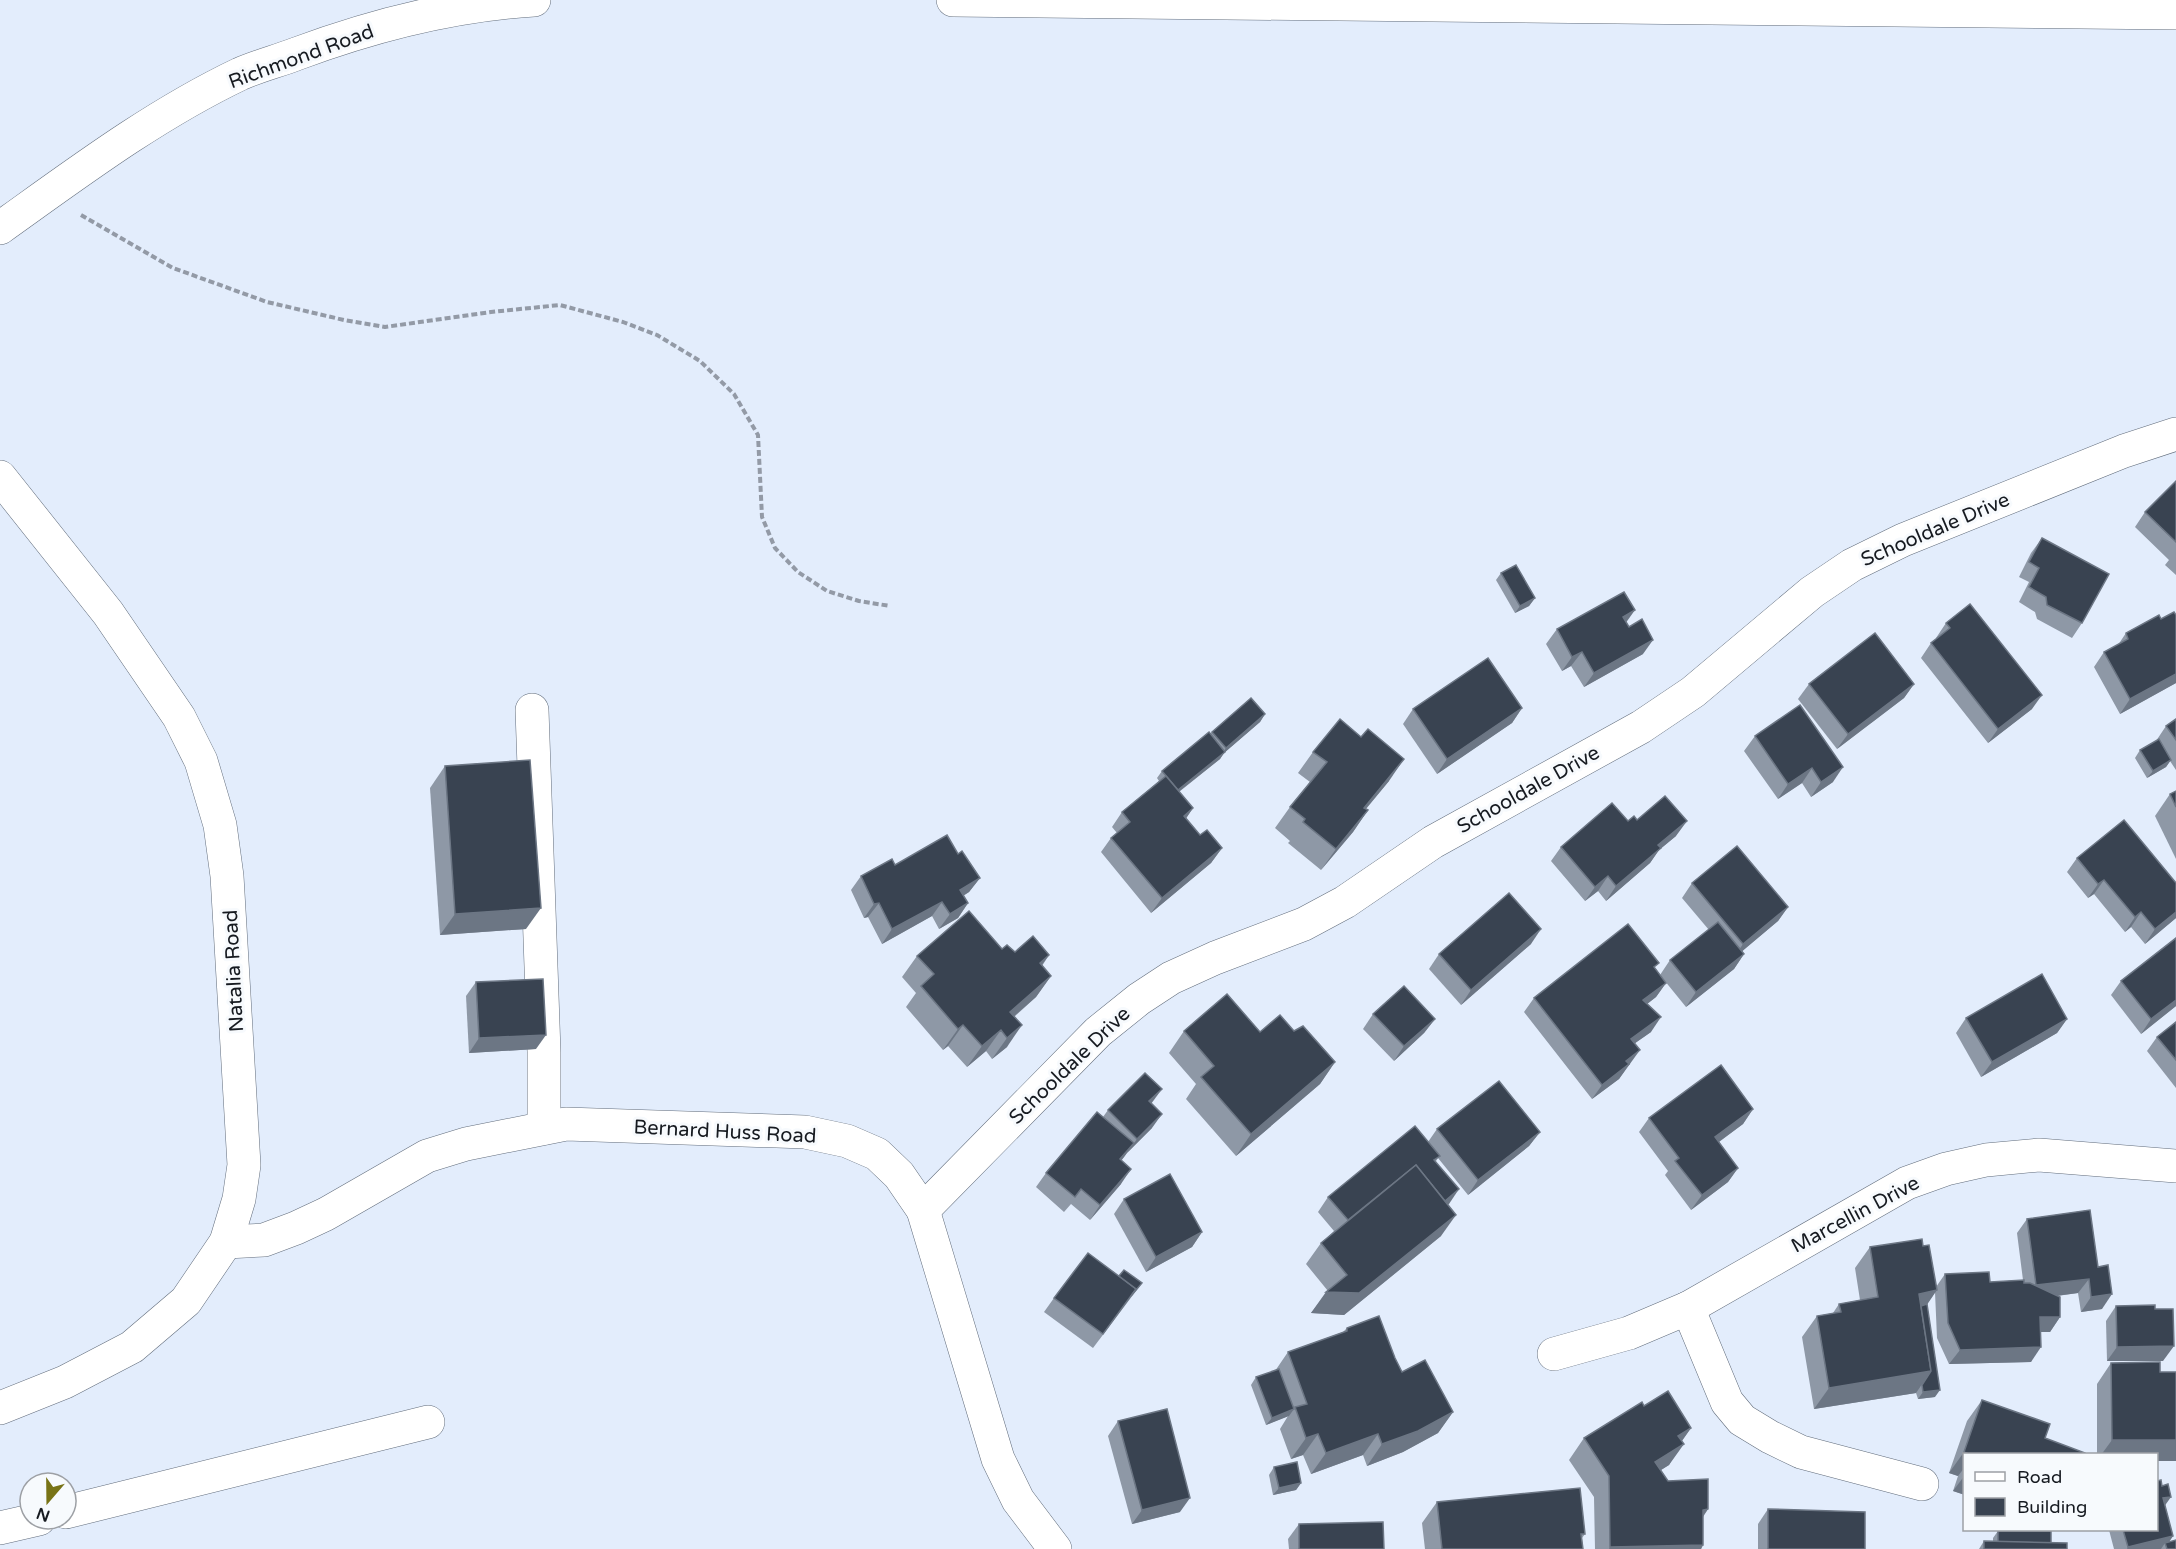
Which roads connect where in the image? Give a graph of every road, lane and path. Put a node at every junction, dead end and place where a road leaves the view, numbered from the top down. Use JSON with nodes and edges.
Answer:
{"nodes":[{"id":1,"x":534,"y":0,"type":"edge"},
{"id":2,"x":953,"y":0,"type":"edge"},
{"id":3,"x":2176,"y":13,"type":"edge"},
{"id":4,"x":48,"y":194,"type":"junction"},
{"id":5,"x":0,"y":228,"type":"edge"},
{"id":6,"x":2176,"y":434,"type":"edge"},
{"id":7,"x":0,"y":477,"type":"edge"},
{"id":8,"x":890,"y":606,"type":"dead end"},
{"id":9,"x":532,"y":710,"type":"dead end"},
{"id":10,"x":544,"y":1128,"type":"junction"},
{"id":11,"x":2176,"y":1166,"type":"edge"},
{"id":12,"x":923,"y":1210,"type":"junction"},
{"id":13,"x":226,"y":1242,"type":"junction"},
{"id":14,"x":1688,"y":1308,"type":"junction"},
{"id":15,"x":1554,"y":1354,"type":"dead end"},
{"id":16,"x":0,"y":1408,"type":"edge"},
{"id":17,"x":428,"y":1422,"type":"dead end"},
{"id":18,"x":1922,"y":1484,"type":"dead end"},
{"id":19,"x":78,"y":1509,"type":"edge"},
{"id":20,"x":18,"y":1524,"type":"edge"},
{"id":21,"x":0,"y":1528,"type":"edge"},
{"id":22,"x":1055,"y":1549,"type":"edge"}],
"edges":[{"from":1,"to":4,"type":"street","name":"Richmond Road"},
{"from":2,"to":3,"type":"street"},
{"from":4,"to":5,"type":"street","name":"Richmond Road"},
{"from":4,"to":8,"type":"path"},
{"from":6,"to":12,"type":"street","name":"Schooldale Drive"},
{"from":7,"to":13,"type":"street","name":"Natalia Road"},
{"from":9,"to":10,"type":"street"},
{"from":10,"to":12,"type":"street","name":"Bernard Huss Road"},
{"from":10,"to":13,"type":"street","name":"Bernard Huss Road"},
{"from":11,"to":14,"type":"street","name":"Marcellin Drive"},
{"from":12,"to":22,"type":"street","name":"Bernard Huss Road"},
{"from":13,"to":16,"type":"street","name":"Natalia Road"},
{"from":14,"to":15,"type":"street","name":"Marcellin Drive"},
{"from":14,"to":18,"type":"street"},
{"from":17,"to":19,"type":"street"},
{"from":20,"to":21,"type":"street"}]}
